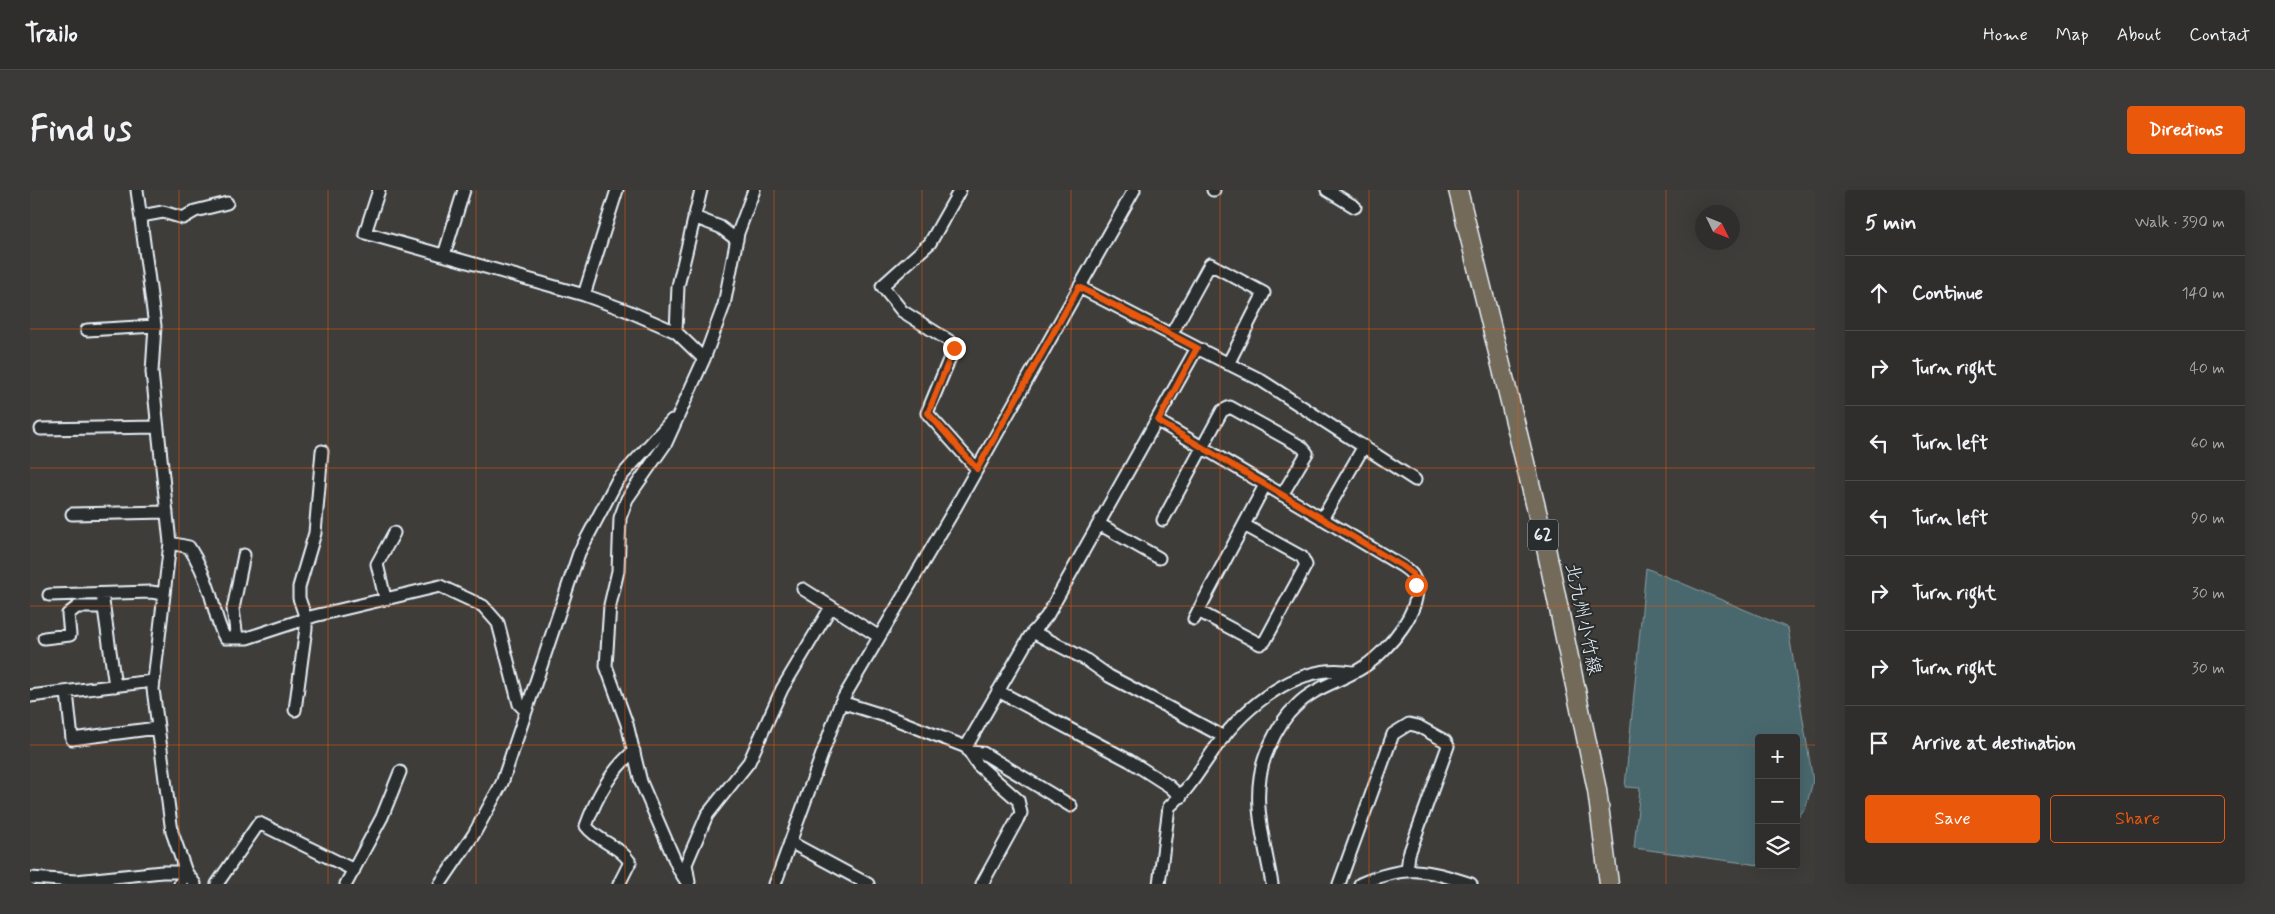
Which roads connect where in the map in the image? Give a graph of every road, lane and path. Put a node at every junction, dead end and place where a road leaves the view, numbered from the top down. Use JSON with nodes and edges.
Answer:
{"nodes":[{"id":1,"x":137,"y":190,"type":"edge"},
{"id":2,"x":379,"y":190,"type":"edge"},
{"id":3,"x":464,"y":190,"type":"edge"},
{"id":4,"x":617,"y":190,"type":"edge"},
{"id":5,"x":701,"y":190,"type":"edge"},
{"id":6,"x":754,"y":190,"type":"edge"},
{"id":7,"x":960,"y":190,"type":"edge"},
{"id":8,"x":1134,"y":190,"type":"edge"},
{"id":9,"x":1327,"y":190,"type":"edge"},
{"id":10,"x":1458,"y":190,"type":"edge"},
{"id":11,"x":227,"y":203,"type":"dead end"},
{"id":12,"x":1355,"y":207,"type":"dead end"},
{"id":13,"x":141,"y":216,"type":"junction"},
{"id":14,"x":694,"y":217,"type":"junction"},
{"id":15,"x":737,"y":240,"type":"junction"},
{"id":16,"x":444,"y":255,"type":"junction"},
{"id":17,"x":1079,"y":287,"type":"junction"},
{"id":18,"x":584,"y":295,"type":"junction"},
{"id":19,"x":155,"y":326,"type":"junction"},
{"id":20,"x":86,"y":330,"type":"dead end"},
{"id":21,"x":676,"y":332,"type":"junction"},
{"id":22,"x":1171,"y":335,"type":"junction"},
{"id":23,"x":1197,"y":348,"type":"junction"},
{"id":24,"x":704,"y":359,"type":"junction"},
{"id":25,"x":1228,"y":364,"type":"junction"},
{"id":26,"x":679,"y":413,"type":"junction"},
{"id":27,"x":1158,"y":421,"type":"junction"},
{"id":28,"x":157,"y":427,"type":"junction"},
{"id":29,"x":40,"y":429,"type":"dead end"},
{"id":30,"x":1364,"y":446,"type":"junction"},
{"id":31,"x":1203,"y":448,"type":"junction"},
{"id":32,"x":322,"y":451,"type":"dead end"},
{"id":33,"x":977,"y":469,"type":"junction"},
{"id":34,"x":1415,"y":480,"type":"dead end"},
{"id":35,"x":1265,"y":485,"type":"junction"},
{"id":36,"x":1282,"y":495,"type":"junction"},
{"id":37,"x":167,"y":512,"type":"junction"},
{"id":38,"x":72,"y":514,"type":"dead end"},
{"id":39,"x":1322,"y":519,"type":"junction"},
{"id":40,"x":1163,"y":520,"type":"dead end"},
{"id":41,"x":1099,"y":524,"type":"junction"},
{"id":42,"x":1244,"y":525,"type":"junction"},
{"id":43,"x":394,"y":534,"type":"dead end"},
{"id":44,"x":170,"y":543,"type":"junction"},
{"id":45,"x":244,"y":554,"type":"dead end"},
{"id":46,"x":1159,"y":558,"type":"dead end"},
{"id":47,"x":803,"y":589,"type":"dead end"},
{"id":48,"x":102,"y":594,"type":"junction"},
{"id":49,"x":164,"y":594,"type":"junction"},
{"id":50,"x":49,"y":595,"type":"dead end"},
{"id":51,"x":385,"y":598,"type":"junction"},
{"id":52,"x":104,"y":607,"type":"junction"},
{"id":53,"x":831,"y":607,"type":"junction"},
{"id":54,"x":306,"y":619,"type":"junction"},
{"id":55,"x":1033,"y":632,"type":"junction"},
{"id":56,"x":878,"y":636,"type":"junction"},
{"id":57,"x":44,"y":638,"type":"dead end"},
{"id":58,"x":238,"y":638,"type":"junction"},
{"id":59,"x":1352,"y":672,"type":"junction"},
{"id":60,"x":154,"y":681,"type":"junction"},
{"id":61,"x":115,"y":686,"type":"junction"},
{"id":62,"x":998,"y":691,"type":"junction"},
{"id":63,"x":67,"y":692,"type":"junction"},
{"id":64,"x":30,"y":696,"type":"edge"},
{"id":65,"x":841,"y":702,"type":"junction"},
{"id":66,"x":294,"y":710,"type":"dead end"},
{"id":67,"x":526,"y":711,"type":"junction"},
{"id":68,"x":157,"y":728,"type":"junction"},
{"id":69,"x":1224,"y":737,"type":"junction"},
{"id":70,"x":968,"y":750,"type":"junction"},
{"id":71,"x":634,"y":751,"type":"junction"},
{"id":72,"x":400,"y":772,"type":"dead end"},
{"id":73,"x":1181,"y":797,"type":"junction"},
{"id":74,"x":1071,"y":806,"type":"dead end"},
{"id":75,"x":790,"y":842,"type":"junction"},
{"id":76,"x":354,"y":870,"type":"junction"},
{"id":77,"x":1407,"y":870,"type":"junction"},
{"id":78,"x":186,"y":872,"type":"junction"},
{"id":79,"x":30,"y":878,"type":"edge"},
{"id":80,"x":1438,"y":879,"type":"edge"},
{"id":81,"x":180,"y":884,"type":"edge"},
{"id":82,"x":195,"y":884,"type":"edge"},
{"id":83,"x":217,"y":884,"type":"edge"},
{"id":84,"x":346,"y":884,"type":"edge"},
{"id":85,"x":440,"y":884,"type":"edge"},
{"id":86,"x":618,"y":884,"type":"edge"},
{"id":87,"x":688,"y":884,"type":"edge"},
{"id":88,"x":775,"y":884,"type":"edge"},
{"id":89,"x":868,"y":884,"type":"edge"},
{"id":90,"x":982,"y":884,"type":"edge"},
{"id":91,"x":1159,"y":884,"type":"edge"},
{"id":92,"x":1272,"y":884,"type":"edge"},
{"id":93,"x":1339,"y":884,"type":"edge"},
{"id":94,"x":1360,"y":884,"type":"edge"},
{"id":95,"x":1471,"y":884,"type":"edge"},
{"id":96,"x":1609,"y":884,"type":"edge"}],
"edges":[{"from":1,"to":13,"type":"street"},
{"from":2,"to":16,"type":"street"},
{"from":3,"to":16,"type":"street"},
{"from":4,"to":18,"type":"street"},
{"from":5,"to":14,"type":"street"},
{"from":6,"to":15,"type":"street"},
{"from":7,"to":33,"type":"street"},
{"from":8,"to":17,"type":"street"},
{"from":9,"to":12,"type":"street"},
{"from":10,"to":96,"type":"main road","name":"北九州小竹線","number":"62"},
{"from":11,"to":13,"type":"street"},
{"from":13,"to":19,"type":"street"},
{"from":14,"to":15,"type":"street"},
{"from":14,"to":21,"type":"street"},
{"from":15,"to":24,"type":"street"},
{"from":16,"to":18,"type":"street"},
{"from":17,"to":22,"type":"street"},
{"from":17,"to":33,"type":"street"},
{"from":18,"to":21,"type":"street"},
{"from":19,"to":20,"type":"street"},
{"from":19,"to":28,"type":"street"},
{"from":21,"to":24,"type":"street"},
{"from":22,"to":23,"type":"street"},
{"from":22,"to":25,"type":"street"},
{"from":23,"to":25,"type":"street"},
{"from":23,"to":27,"type":"street"},
{"from":24,"to":26,"type":"street"},
{"from":25,"to":30,"type":"street"},
{"from":26,"to":67,"type":"street"},
{"from":26,"to":71,"type":"street"},
{"from":27,"to":31,"type":"street"},
{"from":27,"to":41,"type":"street"},
{"from":28,"to":29,"type":"street"},
{"from":28,"to":37,"type":"street"},
{"from":30,"to":34,"type":"street"},
{"from":30,"to":39,"type":"street"},
{"from":31,"to":35,"type":"street"},
{"from":31,"to":36,"type":"street"},
{"from":31,"to":40,"type":"street"},
{"from":32,"to":54,"type":"street"},
{"from":33,"to":56,"type":"street"},
{"from":35,"to":36,"type":"street"},
{"from":35,"to":42,"type":"street"},
{"from":36,"to":39,"type":"street"},
{"from":37,"to":38,"type":"street"},
{"from":37,"to":44,"type":"street"},
{"from":39,"to":59,"type":"street"},
{"from":41,"to":46,"type":"street"},
{"from":41,"to":55,"type":"street"},
{"from":42,"to":42,"type":"street"},
{"from":43,"to":51,"type":"street"},
{"from":44,"to":49,"type":"street"},
{"from":44,"to":58,"type":"street"},
{"from":45,"to":58,"type":"street"},
{"from":47,"to":53,"type":"street"},
{"from":48,"to":49,"type":"street"},
{"from":48,"to":50,"type":"street"},
{"from":48,"to":52,"type":"street"},
{"from":49,"to":60,"type":"street"},
{"from":51,"to":54,"type":"street"},
{"from":51,"to":67,"type":"street"},
{"from":52,"to":57,"type":"street"},
{"from":52,"to":61,"type":"street"},
{"from":53,"to":56,"type":"street"},
{"from":53,"to":87,"type":"street"},
{"from":54,"to":58,"type":"street"},
{"from":54,"to":66,"type":"street"},
{"from":55,"to":62,"type":"street"},
{"from":55,"to":69,"type":"street"},
{"from":56,"to":65,"type":"street"},
{"from":59,"to":69,"type":"street"},
{"from":59,"to":92,"type":"street"},
{"from":60,"to":61,"type":"street"},
{"from":60,"to":68,"type":"street"},
{"from":61,"to":63,"type":"street"},
{"from":62,"to":70,"type":"street"},
{"from":62,"to":73,"type":"street"},
{"from":63,"to":64,"type":"street"},
{"from":63,"to":68,"type":"street"},
{"from":65,"to":70,"type":"street"},
{"from":65,"to":75,"type":"street"},
{"from":67,"to":85,"type":"street"},
{"from":68,"to":78,"type":"street"},
{"from":69,"to":73,"type":"street"},
{"from":70,"to":74,"type":"street"},
{"from":70,"to":90,"type":"street"},
{"from":71,"to":86,"type":"street"},
{"from":71,"to":87,"type":"street"},
{"from":72,"to":76,"type":"street"},
{"from":73,"to":91,"type":"street"},
{"from":75,"to":88,"type":"street"},
{"from":75,"to":89,"type":"street"},
{"from":76,"to":83,"type":"street"},
{"from":76,"to":84,"type":"street"},
{"from":77,"to":80,"type":"street"},
{"from":77,"to":93,"type":"street"},
{"from":77,"to":94,"type":"street"},
{"from":78,"to":79,"type":"street"},
{"from":78,"to":81,"type":"street"},
{"from":78,"to":82,"type":"street"},
{"from":80,"to":95,"type":"street"}]}
